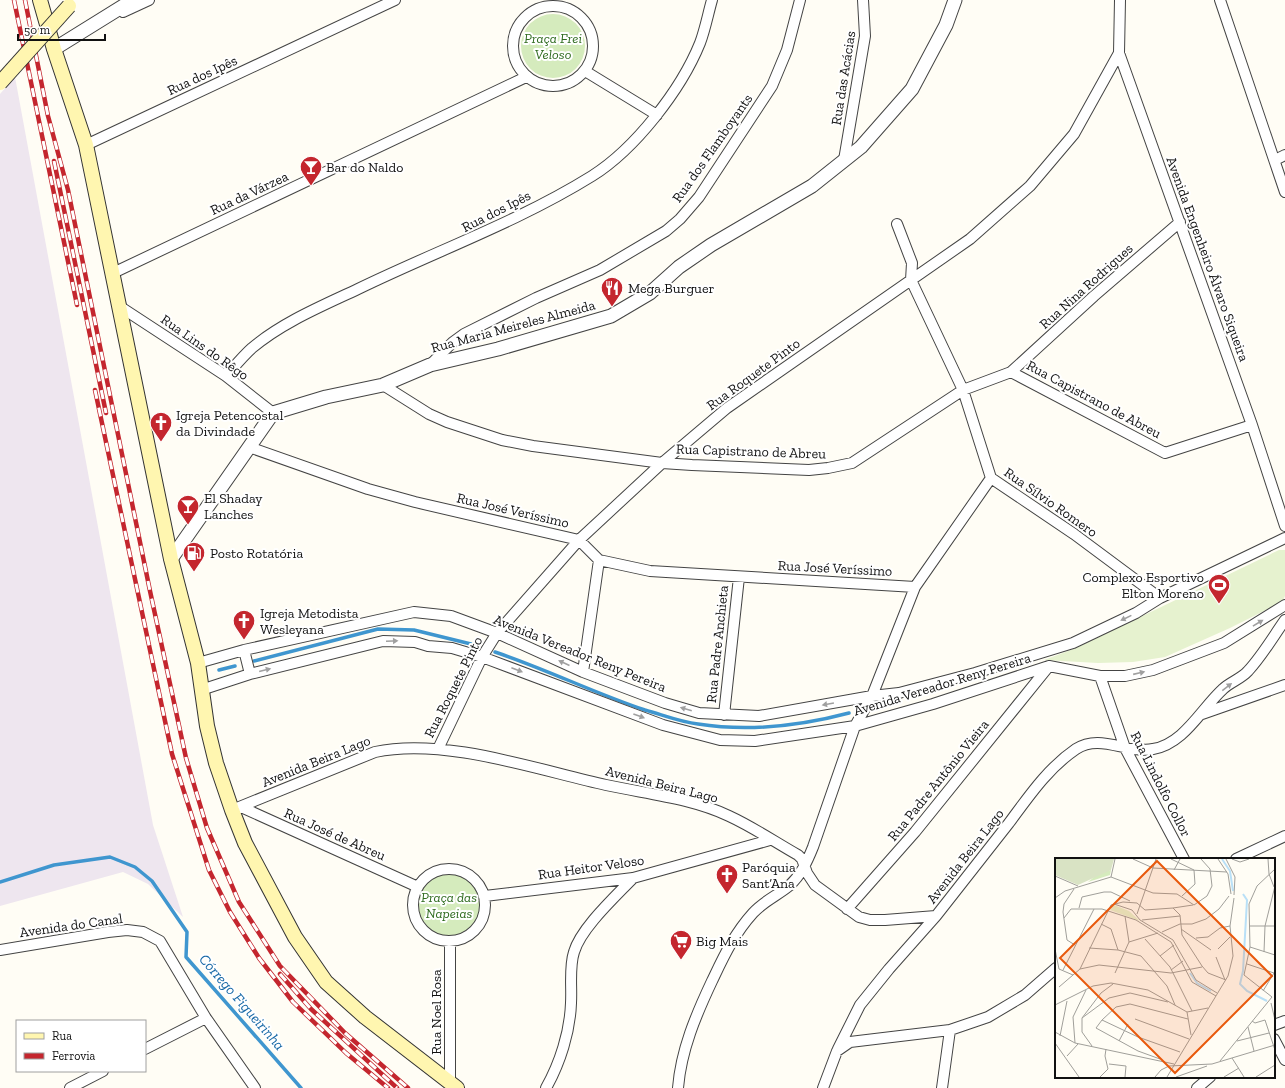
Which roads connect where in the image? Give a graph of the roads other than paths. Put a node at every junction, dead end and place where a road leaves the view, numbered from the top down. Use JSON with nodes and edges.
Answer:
{"nodes":[{"id":1,"x":40,"y":0,"type":"edge"},
{"id":2,"x":133,"y":0,"type":"edge"},
{"id":3,"x":149,"y":0,"type":"edge"},
{"id":4,"x":395,"y":0,"type":"edge"},
{"id":5,"x":712,"y":0,"type":"edge"},
{"id":6,"x":800,"y":0,"type":"edge"},
{"id":7,"x":863,"y":0,"type":"edge"},
{"id":8,"x":955,"y":0,"type":"edge"},
{"id":9,"x":1120,"y":0,"type":"edge"},
{"id":10,"x":1220,"y":0,"type":"edge"},
{"id":11,"x":70,"y":3,"type":"edge"},
{"id":12,"x":535,"y":5,"type":"edge"},
{"id":13,"x":91,"y":26,"type":"junction"},
{"id":14,"x":54,"y":49,"type":"junction"},
{"id":15,"x":1119,"y":53,"type":"junction"},
{"id":16,"x":585,"y":71,"type":"junction"},
{"id":17,"x":526,"y":78,"type":"junction"},
{"id":18,"x":0,"y":83,"type":"edge"},
{"id":19,"x":657,"y":115,"type":"junction"},
{"id":20,"x":86,"y":145,"type":"junction"},
{"id":21,"x":1285,"y":155,"type":"edge"},
{"id":22,"x":844,"y":160,"type":"junction"},
{"id":23,"x":1275,"y":160,"type":"junction"},
{"id":24,"x":1285,"y":192,"type":"edge"},
{"id":25,"x":1180,"y":222,"type":"junction"},
{"id":26,"x":897,"y":224,"type":"dead end"},
{"id":27,"x":113,"y":273,"type":"junction"},
{"id":28,"x":911,"y":280,"type":"junction"},
{"id":29,"x":119,"y":306,"type":"junction"},
{"id":30,"x":430,"y":365,"type":"junction"},
{"id":31,"x":1012,"y":372,"type":"junction"},
{"id":32,"x":226,"y":376,"type":"junction"},
{"id":33,"x":383,"y":385,"type":"junction"},
{"id":34,"x":963,"y":390,"type":"junction"},
{"id":35,"x":273,"y":413,"type":"junction"},
{"id":36,"x":1252,"y":425,"type":"junction"},
{"id":37,"x":249,"y":447,"type":"junction"},
{"id":38,"x":662,"y":462,"type":"junction"},
{"id":39,"x":991,"y":478,"type":"junction"},
{"id":40,"x":1285,"y":526,"type":"edge"},
{"id":41,"x":1285,"y":538,"type":"edge"},
{"id":42,"x":579,"y":540,"type":"junction"},
{"id":43,"x":171,"y":559,"type":"junction"},
{"id":44,"x":599,"y":560,"type":"junction"},
{"id":45,"x":739,"y":577,"type":"junction"},
{"id":46,"x":915,"y":587,"type":"junction"},
{"id":47,"x":1160,"y":598,"type":"junction"},
{"id":48,"x":1285,"y":605,"type":"edge"},
{"id":49,"x":1285,"y":620,"type":"edge"},
{"id":50,"x":497,"y":633,"type":"junction"},
{"id":51,"x":244,"y":650,"type":"junction"},
{"id":52,"x":482,"y":657,"type":"junction"},
{"id":53,"x":198,"y":663,"type":"junction"},
{"id":54,"x":1049,"y":666,"type":"junction"},
{"id":55,"x":583,"y":672,"type":"junction"},
{"id":56,"x":250,"y":674,"type":"junction"},
{"id":57,"x":1100,"y":676,"type":"junction"},
{"id":58,"x":1285,"y":685,"type":"edge"},
{"id":59,"x":201,"y":690,"type":"junction"},
{"id":60,"x":872,"y":696,"type":"junction"},
{"id":61,"x":724,"y":715,"type":"junction"},
{"id":62,"x":1200,"y":715,"type":"junction"},
{"id":63,"x":855,"y":726,"type":"junction"},
{"id":64,"x":1125,"y":748,"type":"junction"},
{"id":65,"x":438,"y":749,"type":"junction"},
{"id":66,"x":236,"y":809,"type":"junction"},
{"id":67,"x":1285,"y":836,"type":"edge"},
{"id":68,"x":770,"y":840,"type":"junction"},
{"id":69,"x":1183,"y":858,"type":"edge"},
{"id":70,"x":1238,"y":858,"type":"edge"},
{"id":71,"x":805,"y":865,"type":"junction"},
{"id":72,"x":633,"y":878,"type":"junction"},
{"id":73,"x":418,"y":887,"type":"junction"},
{"id":74,"x":485,"y":896,"type":"junction"},
{"id":75,"x":847,"y":909,"type":"junction"},
{"id":76,"x":936,"y":916,"type":"junction"},
{"id":77,"x":450,"y":941,"type":"junction"},
{"id":78,"x":0,"y":950,"type":"edge"},
{"id":79,"x":1055,"y":969,"type":"edge"},
{"id":80,"x":206,"y":1018,"type":"junction"},
{"id":81,"x":1285,"y":1021,"type":"edge"},
{"id":82,"x":1275,"y":1025,"type":"edge"},
{"id":83,"x":950,"y":1030,"type":"junction"},
{"id":84,"x":1275,"y":1041,"type":"edge"},
{"id":85,"x":146,"y":1048,"type":"edge"},
{"id":86,"x":837,"y":1051,"type":"junction"},
{"id":87,"x":1285,"y":1060,"type":"edge"},
{"id":88,"x":101,"y":1072,"type":"edge"},
{"id":89,"x":1209,"y":1078,"type":"edge"},
{"id":90,"x":453,"y":1085,"type":"edge"},
{"id":91,"x":70,"y":1088,"type":"edge"},
{"id":92,"x":255,"y":1088,"type":"edge"},
{"id":93,"x":546,"y":1088,"type":"edge"},
{"id":94,"x":678,"y":1088,"type":"edge"},
{"id":95,"x":823,"y":1088,"type":"edge"},
{"id":96,"x":942,"y":1088,"type":"edge"},
{"id":97,"x":1197,"y":1088,"type":"edge"}],
"edges":[{"from":1,"to":14,"type":"main road"},
{"from":2,"to":13,"type":"street"},
{"from":3,"to":13,"type":"street"},
{"from":4,"to":20,"type":"street","name":"Rua dos Ipês"},
{"from":5,"to":19,"type":"street","name":"Rua dos Ipês"},
{"from":6,"to":30,"type":"street","name":"Rua dos Flamboyants"},
{"from":7,"to":22,"type":"street","name":"Rua das Acácias"},
{"from":8,"to":22,"type":"street","name":"Rua Maria Meireles Almeida"},
{"from":9,"to":15,"type":"street","name":"Avenida Engenheiro Álvaro Siqueira"},
{"from":10,"to":23,"type":"street"},
{"from":11,"to":18,"type":"main road","bridge":true},
{"from":12,"to":16,"type":"street"},
{"from":12,"to":17,"type":"street"},
{"from":13,"to":14,"type":"street"},
{"from":14,"to":20,"type":"main road"},
{"from":15,"to":25,"type":"street","name":"Avenida Engenheiro Álvaro Siqueira"},
{"from":15,"to":28,"type":"street","name":"Rua Roquete Pinto"},
{"from":16,"to":17,"type":"street"},
{"from":16,"to":19,"type":"street"},
{"from":17,"to":27,"type":"street","name":"Rua da Várzea"},
{"from":19,"to":32,"type":"street","name":"Rua dos Ipês"},
{"from":20,"to":27,"type":"main road"},
{"from":21,"to":23,"type":"street"},
{"from":22,"to":30,"type":"street","name":"Rua Maria Meireles Almeida"},
{"from":23,"to":24,"type":"street"},
{"from":25,"to":31,"type":"street","name":"Rua Nina Rodrigues"},
{"from":25,"to":36,"type":"street","name":"Avenida Engenheiro Álvaro Siqueira"},
{"from":26,"to":28,"type":"street","name":"Rua Sílvio Romero"},
{"from":27,"to":29,"type":"main road"},
{"from":28,"to":34,"type":"street","name":"Rua Sílvio Romero"},
{"from":28,"to":38,"type":"street","name":"Rua Roquete Pinto"},
{"from":29,"to":32,"type":"street","name":"Rua Lins do Rêgo"},
{"from":29,"to":43,"type":"main road"},
{"from":30,"to":33,"type":"street","name":"Rua Maria Meireles Almeida"},
{"from":31,"to":34,"type":"street","name":"Rua Capistrano de Abreu"},
{"from":31,"to":36,"type":"street","name":"Rua Capistrano de Abreu"},
{"from":32,"to":35,"type":"street","name":"Rua Lins do Rêgo"},
{"from":33,"to":35,"type":"street","name":"Rua Maria Meireles Almeida"},
{"from":33,"to":38,"type":"street","name":"Rua Capistrano de Abreu"},
{"from":34,"to":38,"type":"street","name":"Rua Capistrano de Abreu"},
{"from":34,"to":39,"type":"street","name":"Rua Sílvio Romero"},
{"from":35,"to":37,"type":"street"},
{"from":36,"to":40,"type":"street","name":"Avenida Engenheiro Álvaro Siqueira"},
{"from":37,"to":42,"type":"street","name":"Rua José Veríssimo"},
{"from":37,"to":43,"type":"street"},
{"from":38,"to":42,"type":"street","name":"Rua Roquete Pinto"},
{"from":39,"to":46,"type":"street"},
{"from":39,"to":47,"type":"street","name":"Rua Sílvio Romero"},
{"from":41,"to":47,"type":"street","name":"Avenida Vereador Reny Pereira"},
{"from":42,"to":44,"type":"street","name":"Rua José Veríssimo"},
{"from":42,"to":50,"type":"street","name":"Rua Roquete Pinto"},
{"from":43,"to":53,"type":"main road"},
{"from":44,"to":45,"type":"street","name":"Rua José Veríssimo"},
{"from":44,"to":55,"type":"street"},
{"from":45,"to":46,"type":"street","name":"Rua José Veríssimo"},
{"from":45,"to":61,"type":"street","name":"Rua Padre Anchieta"},
{"from":46,"to":60,"type":"street"},
{"from":47,"to":60,"type":"street","name":"Avenida Vereador Reny Pereira","one_way":true},
{"from":57,"to":48,"type":"street","name":"Avenida Vereador Reny Pereira","one_way":true},
{"from":62,"to":49,"type":"street","name":"Avenida Beira Lago","one_way":true},
{"from":50,"to":51,"type":"street","name":"Avenida Vereador Reny Pereira"},
{"from":50,"to":52,"type":"street","name":"Rua Roquete Pinto"},
{"from":55,"to":50,"type":"street","name":"Avenida Vereador Reny Pereira","one_way":true},
{"from":51,"to":53,"type":"street","name":"Avenida Vereador Reny Pereira"},
{"from":51,"to":56,"type":"street"},
{"from":56,"to":52,"type":"street","name":"Avenida Vereador Reny Pereira","one_way":true},
{"from":52,"to":63,"type":"street","name":"Avenida Vereador Reny Pereira","one_way":true},
{"from":52,"to":65,"type":"street","name":"Rua Roquete Pinto"},
{"from":53,"to":59,"type":"main road"},
{"from":54,"to":57,"type":"street","name":"Avenida Vereador Reny Pereira"},
{"from":54,"to":63,"type":"street","name":"Avenida Vereador Reny Pereira"},
{"from":54,"to":75,"type":"street","name":"Rua Padre Antônio Vieira"},
{"from":61,"to":55,"type":"street","name":"Avenida Vereador Reny Pereira","one_way":true},
{"from":56,"to":59,"type":"street","name":"Avenida Vereador Reny Pereira"},
{"from":57,"to":64,"type":"street","name":"Rua Lindolfo Collor"},
{"from":58,"to":62,"type":"street"},
{"from":59,"to":66,"type":"main road"},
{"from":60,"to":61,"type":"street","name":"Avenida Vereador Reny Pereira","one_way":true},
{"from":60,"to":63,"type":"street"},
{"from":62,"to":64,"type":"street","name":"Avenida Beira Lago"},
{"from":63,"to":71,"type":"street"},
{"from":64,"to":69,"type":"street","name":"Rua Lindolfo Collor"},
{"from":64,"to":76,"type":"street","name":"Avenida Beira Lago"},
{"from":65,"to":66,"type":"street","name":"Avenida Beira Lago"},
{"from":65,"to":68,"type":"street","name":"Avenida Beira Lago"},
{"from":66,"to":73,"type":"street","name":"Rua José de Abreu"},
{"from":66,"to":90,"type":"main road"},
{"from":67,"to":70,"type":"street"},
{"from":68,"to":71,"type":"street","name":"Avenida Beira Lago"},
{"from":68,"to":72,"type":"street","name":"Rua Heitor Veloso"},
{"from":71,"to":75,"type":"street","name":"Avenida Beira Lago"},
{"from":71,"to":94,"type":"street"},
{"from":72,"to":74,"type":"street","name":"Rua Heitor Veloso"},
{"from":72,"to":93,"type":"street"},
{"from":73,"to":74,"type":"street"},
{"from":73,"to":77,"type":"street"},
{"from":74,"to":77,"type":"street"},
{"from":75,"to":76,"type":"street","name":"Avenida Beira Lago"},
{"from":76,"to":86,"type":"street"},
{"from":77,"to":90,"type":"street","name":"Rua Noel Rosa"},
{"from":78,"to":80,"type":"street","name":"Avenida do Canal"},
{"from":79,"to":83,"type":"street"},
{"from":80,"to":85,"type":"street"},
{"from":80,"to":92,"type":"street","name":"Avenida do Canal"},
{"from":81,"to":82,"type":"street"},
{"from":83,"to":86,"type":"street"},
{"from":83,"to":96,"type":"street"},
{"from":84,"to":87,"type":"street"},
{"from":86,"to":95,"type":"street"},
{"from":88,"to":91,"type":"street"},
{"from":89,"to":97,"type":"street"}]}
